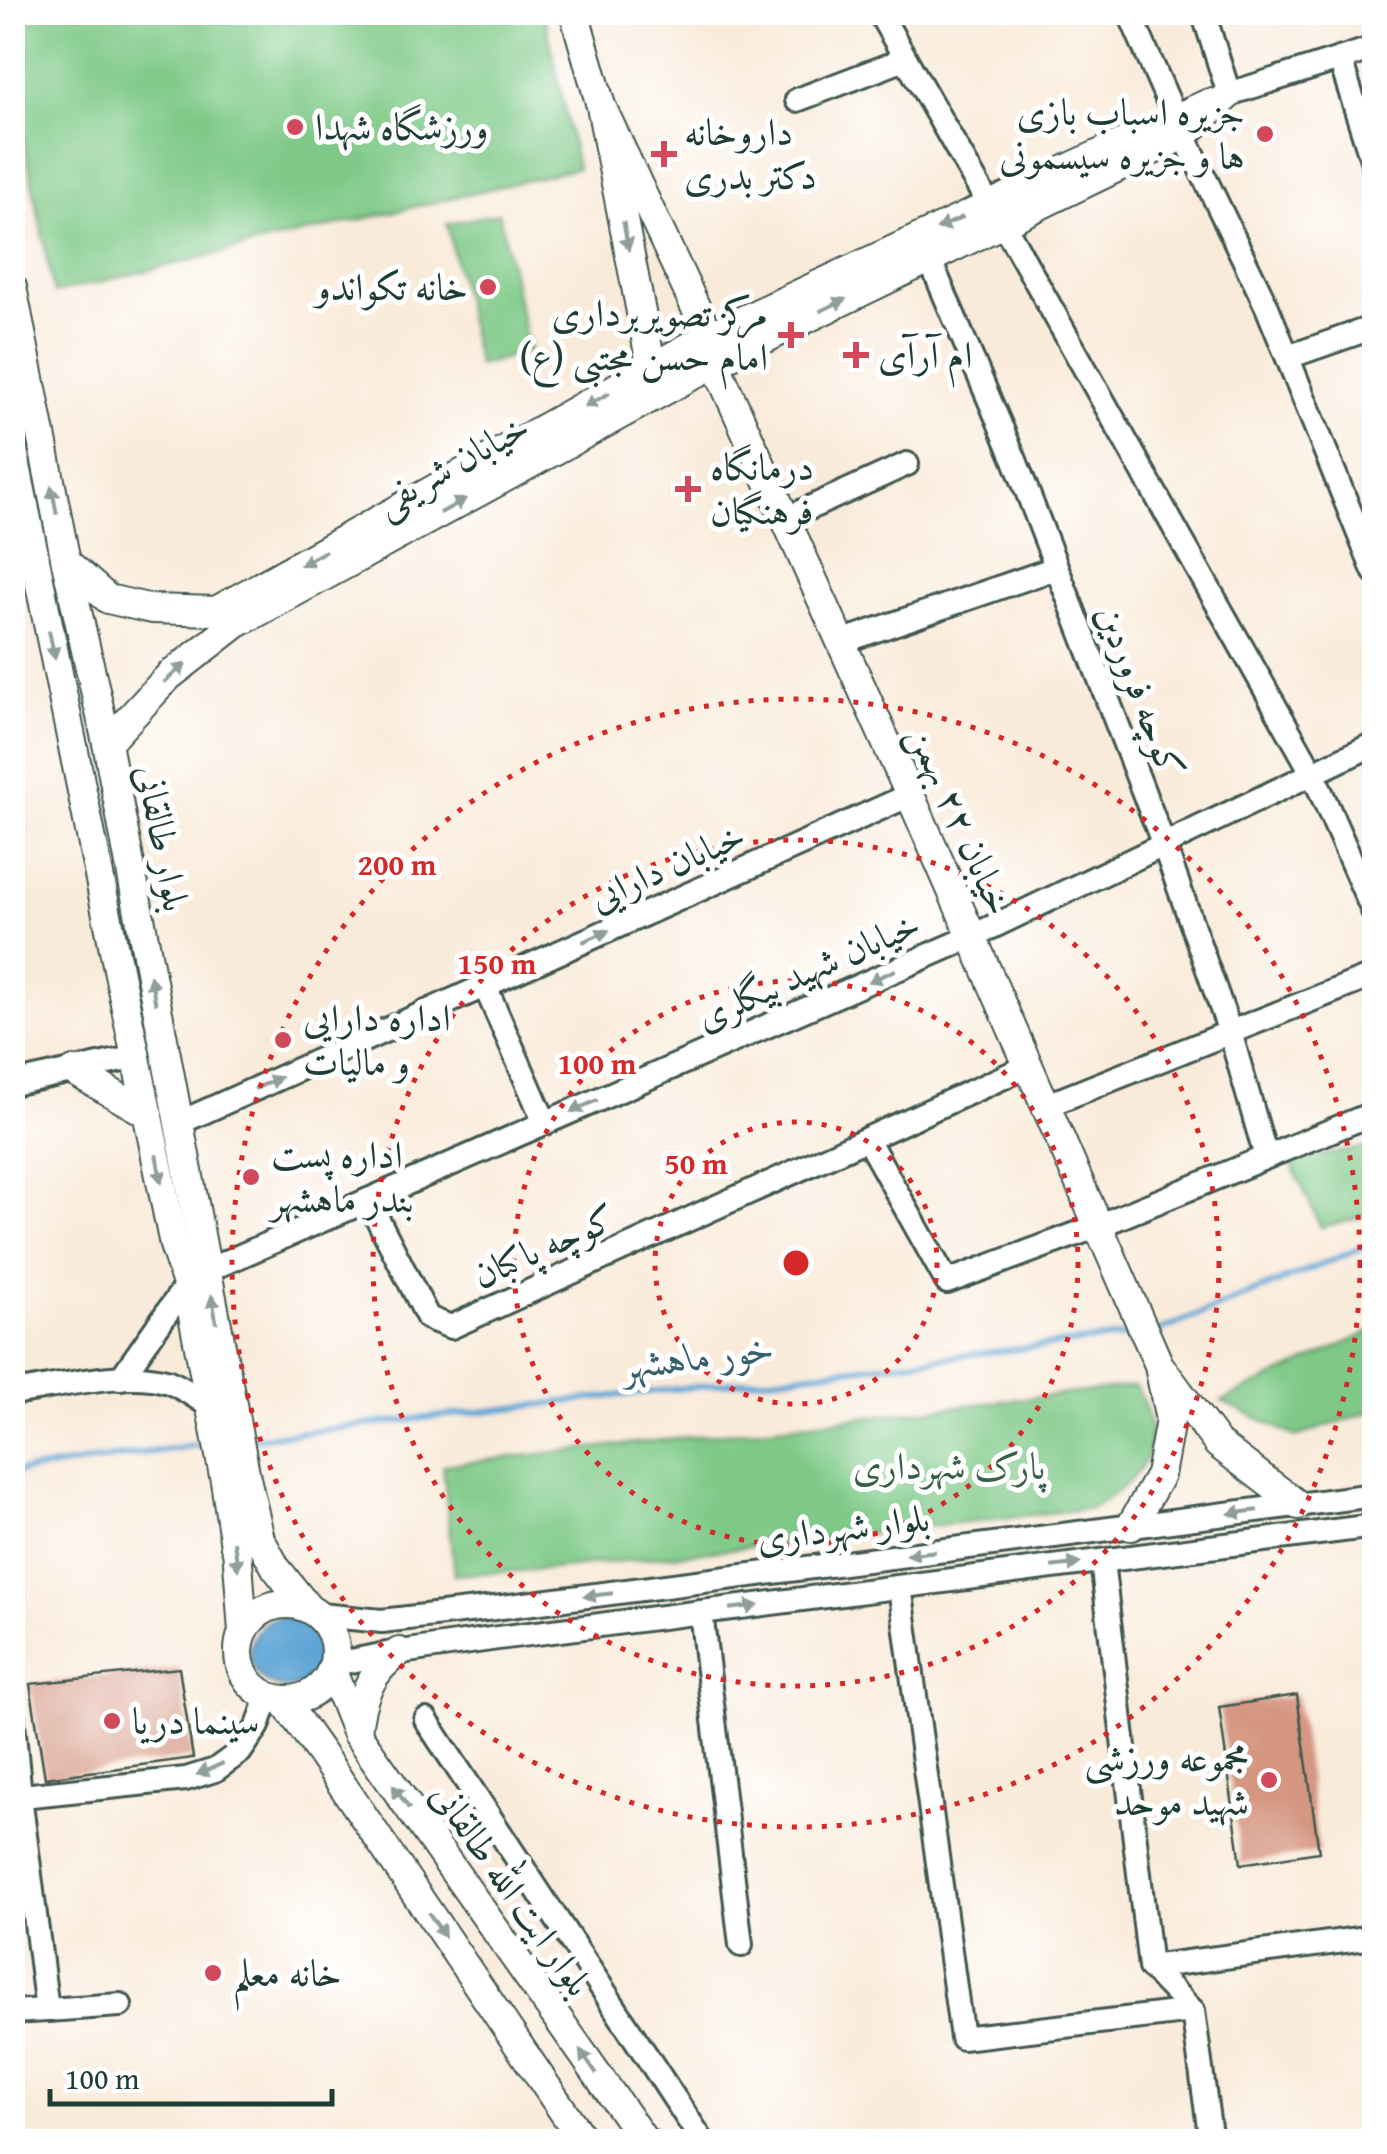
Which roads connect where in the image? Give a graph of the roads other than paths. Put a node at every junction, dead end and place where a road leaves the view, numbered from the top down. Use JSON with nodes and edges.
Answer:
{"nodes":[{"id":1,"x":574,"y":12,"type":"edge"},
{"id":2,"x":878,"y":12,"type":"edge"},
{"id":3,"x":1129,"y":12,"type":"edge"},
{"id":4,"x":1203,"y":12,"type":"edge"},
{"id":5,"x":1374,"y":48,"type":"edge"},
{"id":6,"x":1340,"y":58,"type":"junction"},
{"id":7,"x":905,"y":59,"type":"junction"},
{"id":8,"x":1229,"y":94,"type":"junction"},
{"id":9,"x":798,"y":100,"type":"dead end"},
{"id":10,"x":600,"y":106,"type":"junction"},
{"id":11,"x":1180,"y":126,"type":"junction"},
{"id":12,"x":1374,"y":166,"type":"edge"},
{"id":13,"x":996,"y":214,"type":"junction"},
{"id":14,"x":928,"y":258,"type":"junction"},
{"id":15,"x":12,"y":287,"type":"edge"},
{"id":16,"x":1374,"y":327,"type":"edge"},
{"id":17,"x":712,"y":350,"type":"junction"},
{"id":18,"x":1288,"y":357,"type":"junction"},
{"id":19,"x":657,"y":381,"type":"junction"},
{"id":20,"x":12,"y":446,"type":"edge"},
{"id":21,"x":908,"y":464,"type":"dead end"},
{"id":22,"x":785,"y":519,"type":"junction"},
{"id":23,"x":371,"y":538,"type":"junction"},
{"id":24,"x":66,"y":562,"type":"junction"},
{"id":25,"x":1056,"y":568,"type":"junction"},
{"id":26,"x":1374,"y":571,"type":"edge"},
{"id":27,"x":841,"y":642,"type":"junction"},
{"id":28,"x":107,"y":743,"type":"junction"},
{"id":29,"x":1374,"y":744,"type":"edge"},
{"id":30,"x":1314,"y":774,"type":"junction"},
{"id":31,"x":910,"y":795,"type":"junction"},
{"id":32,"x":1164,"y":845,"type":"junction"},
{"id":33,"x":1374,"y":913,"type":"edge"},
{"id":34,"x":972,"y":937,"type":"junction"},
{"id":35,"x":1374,"y":976,"type":"edge"},
{"id":36,"x":485,"y":986,"type":"junction"},
{"id":37,"x":1230,"y":1032,"type":"junction"},
{"id":38,"x":136,"y":1057,"type":"junction"},
{"id":39,"x":1028,"y":1066,"type":"junction"},
{"id":40,"x":74,"y":1070,"type":"junction"},
{"id":41,"x":12,"y":1084,"type":"edge"},
{"id":42,"x":1046,"y":1106,"type":"junction"},
{"id":43,"x":148,"y":1114,"type":"junction"},
{"id":44,"x":1374,"y":1114,"type":"edge"},
{"id":45,"x":179,"y":1122,"type":"junction"},
{"id":46,"x":545,"y":1123,"type":"junction"},
{"id":47,"x":866,"y":1139,"type":"junction"},
{"id":48,"x":1266,"y":1158,"type":"junction"},
{"id":49,"x":368,"y":1200,"type":"junction"},
{"id":50,"x":1098,"y":1226,"type":"junction"},
{"id":51,"x":197,"y":1277,"type":"junction"},
{"id":52,"x":1159,"y":1365,"type":"junction"},
{"id":53,"x":121,"y":1378,"type":"junction"},
{"id":54,"x":12,"y":1393,"type":"edge"},
{"id":55,"x":218,"y":1407,"type":"junction"},
{"id":56,"x":235,"y":1479,"type":"junction"},
{"id":57,"x":1374,"y":1495,"type":"edge"},
{"id":58,"x":1298,"y":1505,"type":"junction"},
{"id":59,"x":1132,"y":1526,"type":"junction"},
{"id":60,"x":1374,"y":1526,"type":"edge"},
{"id":61,"x":1102,"y":1561,"type":"junction"},
{"id":62,"x":900,"y":1587,"type":"junction"},
{"id":63,"x":494,"y":1608,"type":"junction"},
{"id":64,"x":314,"y":1611,"type":"junction"},
{"id":65,"x":701,"y":1612,"type":"junction"},
{"id":66,"x":243,"y":1632,"type":"junction"},
{"id":67,"x":498,"y":1638,"type":"junction"},
{"id":68,"x":399,"y":1652,"type":"junction"},
{"id":69,"x":333,"y":1668,"type":"junction"},
{"id":70,"x":275,"y":1699,"type":"junction"},
{"id":71,"x":12,"y":1712,"type":"edge"},
{"id":72,"x":426,"y":1720,"type":"dead end"},
{"id":73,"x":357,"y":1734,"type":"junction"},
{"id":74,"x":16,"y":1796,"type":"edge"},
{"id":75,"x":1374,"y":1937,"type":"edge"},
{"id":76,"x":741,"y":1945,"type":"dead end"},
{"id":77,"x":1150,"y":1967,"type":"junction"},
{"id":78,"x":120,"y":2005,"type":"dead end"},
{"id":79,"x":47,"y":2010,"type":"junction"},
{"id":80,"x":1193,"y":2011,"type":"junction"},
{"id":81,"x":12,"y":2012,"type":"edge"},
{"id":82,"x":584,"y":2142,"type":"edge"},
{"id":83,"x":645,"y":2142,"type":"edge"},
{"id":84,"x":702,"y":2142,"type":"edge"},
{"id":85,"x":1211,"y":2142,"type":"edge"}],
"edges":[{"from":1,"to":10,"type":"main road"},
{"from":2,"to":7,"type":"street"},
{"from":3,"to":11,"type":"street"},
{"from":4,"to":8,"type":"street"},
{"from":5,"to":6,"type":"street","name":"خیابان شریفی"},
{"from":6,"to":8,"type":"street","name":"خیابان شریفی"},
{"from":6,"to":12,"type":"street"},
{"from":7,"to":9,"type":"street"},
{"from":7,"to":13,"type":"street"},
{"from":8,"to":11,"type":"main road","name":"خیابان شریفی"},
{"from":10,"to":17,"type":"main road","name":"خیابان ۲۲ بهمن"},
{"from":10,"to":19,"type":"main road","one_way":true},
{"from":11,"to":13,"type":"main road","name":"خیابان شریفی"},
{"from":11,"to":18,"type":"street"},
{"from":13,"to":14,"type":"main road","name":"خیابان شریفی"},
{"from":13,"to":17,"type":"main road","name":"خیابان شریفی","one_way":true},
{"from":13,"to":30,"type":"street"},
{"from":17,"to":14,"type":"main road","name":"خیابان شریفی","one_way":true},
{"from":14,"to":25,"type":"street","name":"کوچه فروردین"},
{"from":24,"to":15,"type":"main road","name":"بلوار طالقانی","one_way":true},
{"from":16,"to":18,"type":"street"},
{"from":17,"to":19,"type":"main road","name":"خیابان شریفی"},
{"from":17,"to":22,"type":"main road","name":"خیابان ۲۲ بهمن"},
{"from":18,"to":26,"type":"street"},
{"from":19,"to":23,"type":"main road","name":"خیابان شریفی"},
{"from":20,"to":38,"type":"main road","name":"بلوار طالقانی","one_way":true},
{"from":21,"to":22,"type":"street"},
{"from":22,"to":27,"type":"main road","name":"خیابان ۲۲ بهمن"},
{"from":23,"to":24,"type":"main road","name":"خیابان شریفی","one_way":true},
{"from":28,"to":23,"type":"main road","name":"خیابان شریفی","one_way":true},
{"from":24,"to":28,"type":"main road","name":"بلوار طالقانی"},
{"from":25,"to":27,"type":"street"},
{"from":25,"to":32,"type":"street","name":"کوچه فروردین"},
{"from":27,"to":31,"type":"main road","name":"خیابان ۲۲ بهمن"},
{"from":45,"to":28,"type":"main road","name":"بلوار طالقانی","one_way":true},
{"from":29,"to":30,"type":"street","name":"خیابان شهید بیگلری"},
{"from":30,"to":32,"type":"street","name":"خیابان شهید بیگلری"},
{"from":30,"to":33,"type":"street"},
{"from":31,"to":34,"type":"main road","name":"خیابان ۲۲ بهمن"},
{"from":36,"to":31,"type":"street","name":"خیابان دارایی","one_way":true},
{"from":32,"to":34,"type":"street","name":"خیابان شهید بیگلری"},
{"from":32,"to":37,"type":"street","name":"کوچه فروردین"},
{"from":34,"to":39,"type":"main road","name":"خیابان ۲۲ بهمن"},
{"from":34,"to":46,"type":"street","name":"خیابان شهید بیگلری","one_way":true},
{"from":35,"to":37,"type":"street"},
{"from":45,"to":36,"type":"street","name":"خیابان دارایی","one_way":true},
{"from":36,"to":46,"type":"street"},
{"from":37,"to":42,"type":"street"},
{"from":37,"to":48,"type":"street","name":"کوچه فروردین"},
{"from":38,"to":40,"type":"street"},
{"from":38,"to":43,"type":"main road","name":"بلوار طالقانی"},
{"from":39,"to":42,"type":"main road","name":"خیابان ۲۲ بهمن"},
{"from":39,"to":47,"type":"street","name":"کوچه پاکبان"},
{"from":40,"to":41,"type":"street"},
{"from":40,"to":43,"type":"main road"},
{"from":42,"to":50,"type":"main road","name":"خیابان ۲۲ بهمن"},
{"from":43,"to":51,"type":"main road","name":"بلوار طالقانی","one_way":true},
{"from":44,"to":48,"type":"street"},
{"from":45,"to":51,"type":"main road","name":"بلوار طالقانی"},
{"from":46,"to":49,"type":"street","name":"خیابان شهید بیگلری"},
{"from":47,"to":49,"type":"street","name":"کوچه پاکبان"},
{"from":47,"to":50,"type":"street"},
{"from":48,"to":50,"type":"street"},
{"from":49,"to":51,"type":"street","name":"خیابان شهید بیگلری"},
{"from":50,"to":52,"type":"main road","name":"خیابان ۲۲ بهمن"},
{"from":51,"to":53,"type":"street"},
{"from":51,"to":55,"type":"main road","name":"بلوار طالقانی"},
{"from":52,"to":58,"type":"main road"},
{"from":52,"to":59,"type":"main road"},
{"from":53,"to":54,"type":"street"},
{"from":53,"to":55,"type":"street"},
{"from":55,"to":56,"type":"main road","name":"بلوار طالقانی"},
{"from":56,"to":64,"type":"main road"},
{"from":56,"to":66,"type":"main road","one_way":true},
{"from":57,"to":58,"type":"street","name":"بلوار شهرداری"},
{"from":58,"to":59,"type":"street","name":"بلوار شهرداری","one_way":true},
{"from":59,"to":63,"type":"street","name":"بلوار شهرداری","one_way":true},
{"from":60,"to":61,"type":"street","name":"بلوار شهرداری"},
{"from":62,"to":61,"type":"street","name":"بلوار شهرداری","one_way":true},
{"from":61,"to":77,"type":"street"},
{"from":65,"to":62,"type":"street","name":"بلوار شهرداری","one_way":true},
{"from":62,"to":80,"type":"street"},
{"from":63,"to":64,"type":"street","name":"بلوار شهرداری"},
{"from":63,"to":67,"type":"street"},
{"from":64,"to":66,"type":"main road"},
{"from":64,"to":69,"type":"main road"},
{"from":65,"to":67,"type":"street","name":"بلوار شهرداری"},
{"from":65,"to":76,"type":"street"},
{"from":66,"to":70,"type":"main road"},
{"from":67,"to":68,"type":"street","name":"بلوار شهرداری"},
{"from":68,"to":69,"type":"street","name":"بلوار شهرداری"},
{"from":68,"to":73,"type":"main road"},
{"from":69,"to":70,"type":"main road"},
{"from":69,"to":73,"type":"main road","name":"بلوار ایت الله طالقانی"},
{"from":70,"to":74,"type":"street","one_way":true},
{"from":70,"to":82,"type":"main road","one_way":true},
{"from":71,"to":74,"type":"street"},
{"from":72,"to":84,"type":"street"},
{"from":83,"to":73,"type":"main road","name":"بلوار ایت الله طالقانی","one_way":true},
{"from":74,"to":79,"type":"street"},
{"from":75,"to":77,"type":"street"},
{"from":77,"to":80,"type":"street"},
{"from":78,"to":79,"type":"street"},
{"from":79,"to":81,"type":"street"},
{"from":80,"to":85,"type":"street"}]}
